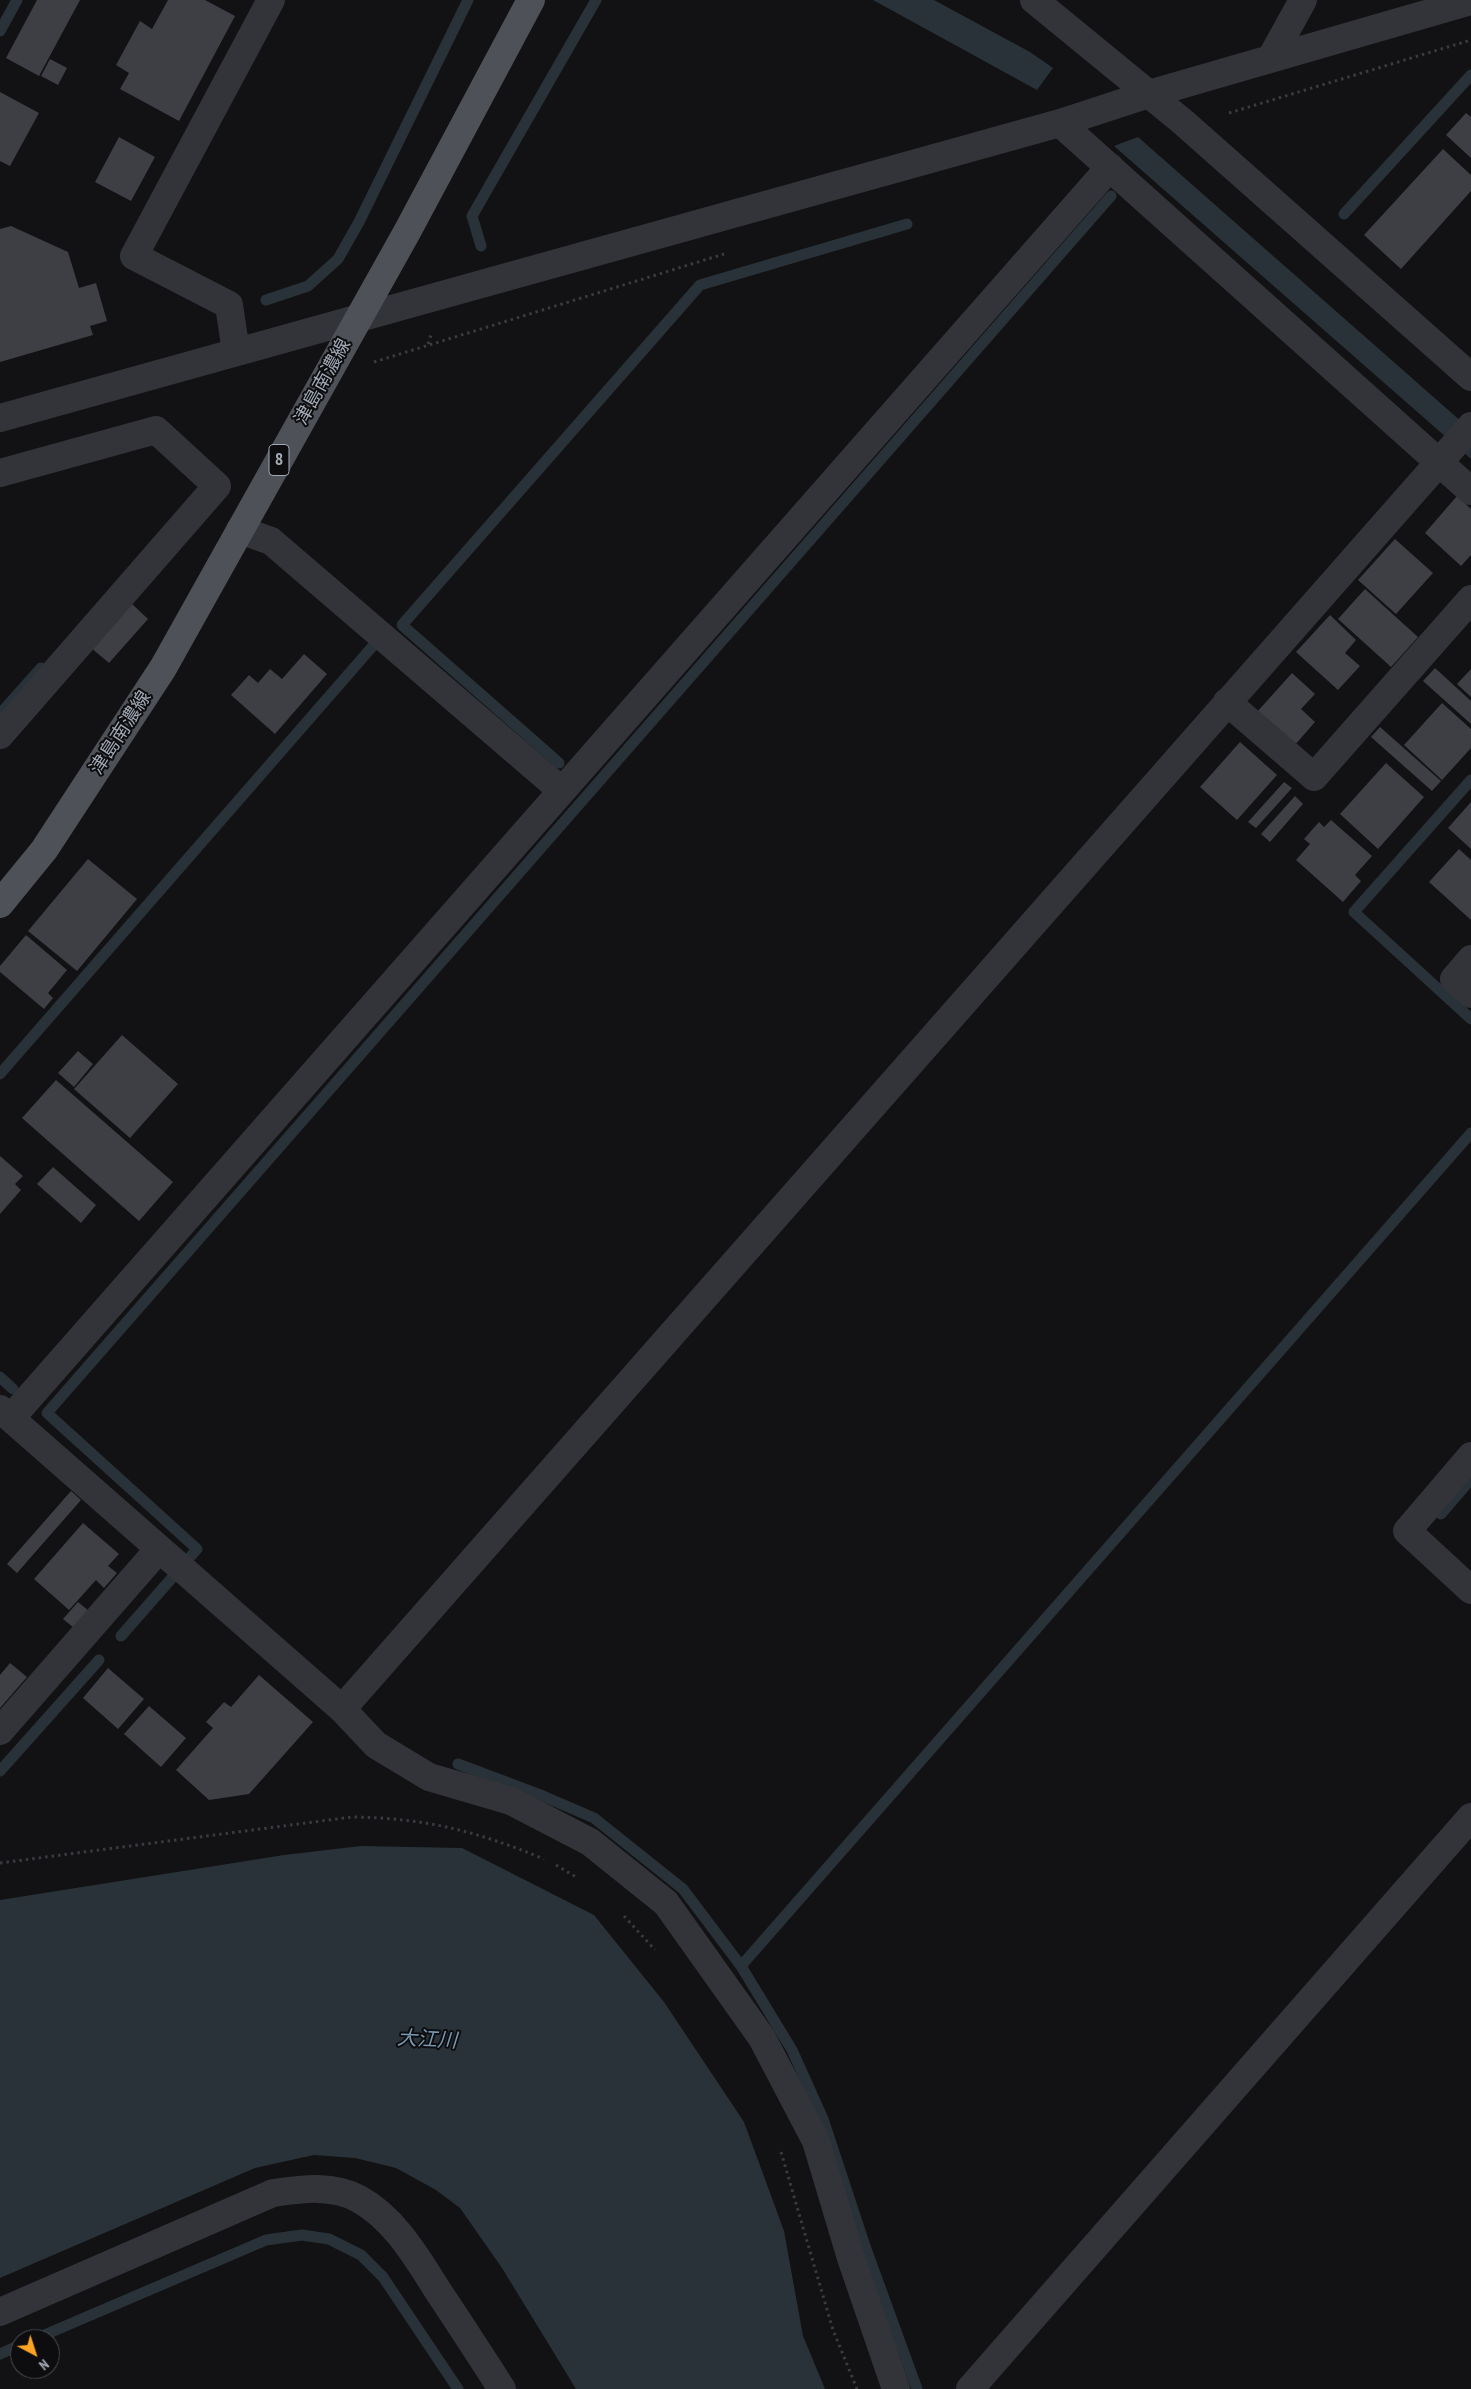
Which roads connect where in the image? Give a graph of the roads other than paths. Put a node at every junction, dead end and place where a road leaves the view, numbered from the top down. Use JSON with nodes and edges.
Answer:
{"nodes":[{"id":1,"x":271,"y":0,"type":"edge"},
{"id":2,"x":530,"y":0,"type":"edge"},
{"id":3,"x":1034,"y":0,"type":"edge"},
{"id":4,"x":1303,"y":0,"type":"edge"},
{"id":5,"x":1471,"y":1,"type":"edge"},
{"id":6,"x":1272,"y":58,"type":"junction"},
{"id":7,"x":1149,"y":94,"type":"junction"},
{"id":8,"x":1060,"y":123,"type":"junction"},
{"id":9,"x":1110,"y":167,"type":"junction"},
{"id":10,"x":360,"y":316,"type":"junction"},
{"id":11,"x":236,"y":352,"type":"junction"},
{"id":12,"x":1471,"y":377,"type":"edge"},
{"id":13,"x":0,"y":418,"type":"edge"},
{"id":14,"x":1471,"y":426,"type":"edge"},
{"id":15,"x":1445,"y":455,"type":"junction"},
{"id":16,"x":0,"y":473,"type":"edge"},
{"id":17,"x":1471,"y":491,"type":"edge"},
{"id":18,"x":240,"y":530,"type":"junction"},
{"id":19,"x":1471,"y":599,"type":"edge"},
{"id":20,"x":1227,"y":702,"type":"junction"},
{"id":21,"x":0,"y":735,"type":"edge"},
{"id":22,"x":561,"y":790,"type":"junction"},
{"id":23,"x":0,"y":904,"type":"edge"},
{"id":24,"x":1471,"y":959,"type":"edge"},
{"id":25,"x":1471,"y":994,"type":"edge"},
{"id":26,"x":5,"y":1413,"type":"edge"},
{"id":27,"x":1471,"y":1456,"type":"edge"},
{"id":28,"x":160,"y":1549,"type":"junction"},
{"id":29,"x":1471,"y":1590,"type":"edge"},
{"id":30,"x":342,"y":1709,"type":"junction"},
{"id":31,"x":0,"y":1731,"type":"edge"},
{"id":32,"x":1471,"y":1817,"type":"edge"},
{"id":33,"x":0,"y":2312,"type":"edge"},
{"id":34,"x":502,"y":2389,"type":"edge"},
{"id":35,"x":896,"y":2389,"type":"edge"},
{"id":36,"x":970,"y":2389,"type":"edge"}],
"edges":[{"from":1,"to":11,"type":"street"},
{"from":2,"to":10,"type":"main road","name":"津島南濃線","number":"8"},
{"from":3,"to":7,"type":"street"},
{"from":4,"to":6,"type":"street"},
{"from":5,"to":6,"type":"street"},
{"from":6,"to":7,"type":"street"},
{"from":7,"to":8,"type":"street"},
{"from":7,"to":12,"type":"street"},
{"from":8,"to":9,"type":"street"},
{"from":8,"to":10,"type":"street"},
{"from":9,"to":15,"type":"street"},
{"from":9,"to":22,"type":"street"},
{"from":10,"to":11,"type":"street"},
{"from":10,"to":18,"type":"main road","name":"津島南濃線","number":"8"},
{"from":11,"to":13,"type":"street"},
{"from":14,"to":15,"type":"street"},
{"from":15,"to":17,"type":"street"},
{"from":15,"to":20,"type":"street"},
{"from":16,"to":21,"type":"street"},
{"from":18,"to":22,"type":"street"},
{"from":18,"to":23,"type":"main road","name":"津島南濃線","number":"8"},
{"from":19,"to":20,"type":"street"},
{"from":20,"to":30,"type":"street"},
{"from":22,"to":26,"type":"street"},
{"from":24,"to":25,"type":"street"},
{"from":26,"to":28,"type":"street"},
{"from":27,"to":29,"type":"street"},
{"from":28,"to":30,"type":"street"},
{"from":28,"to":31,"type":"street"},
{"from":30,"to":35,"type":"street"},
{"from":32,"to":36,"type":"street"},
{"from":33,"to":34,"type":"street"}]}
